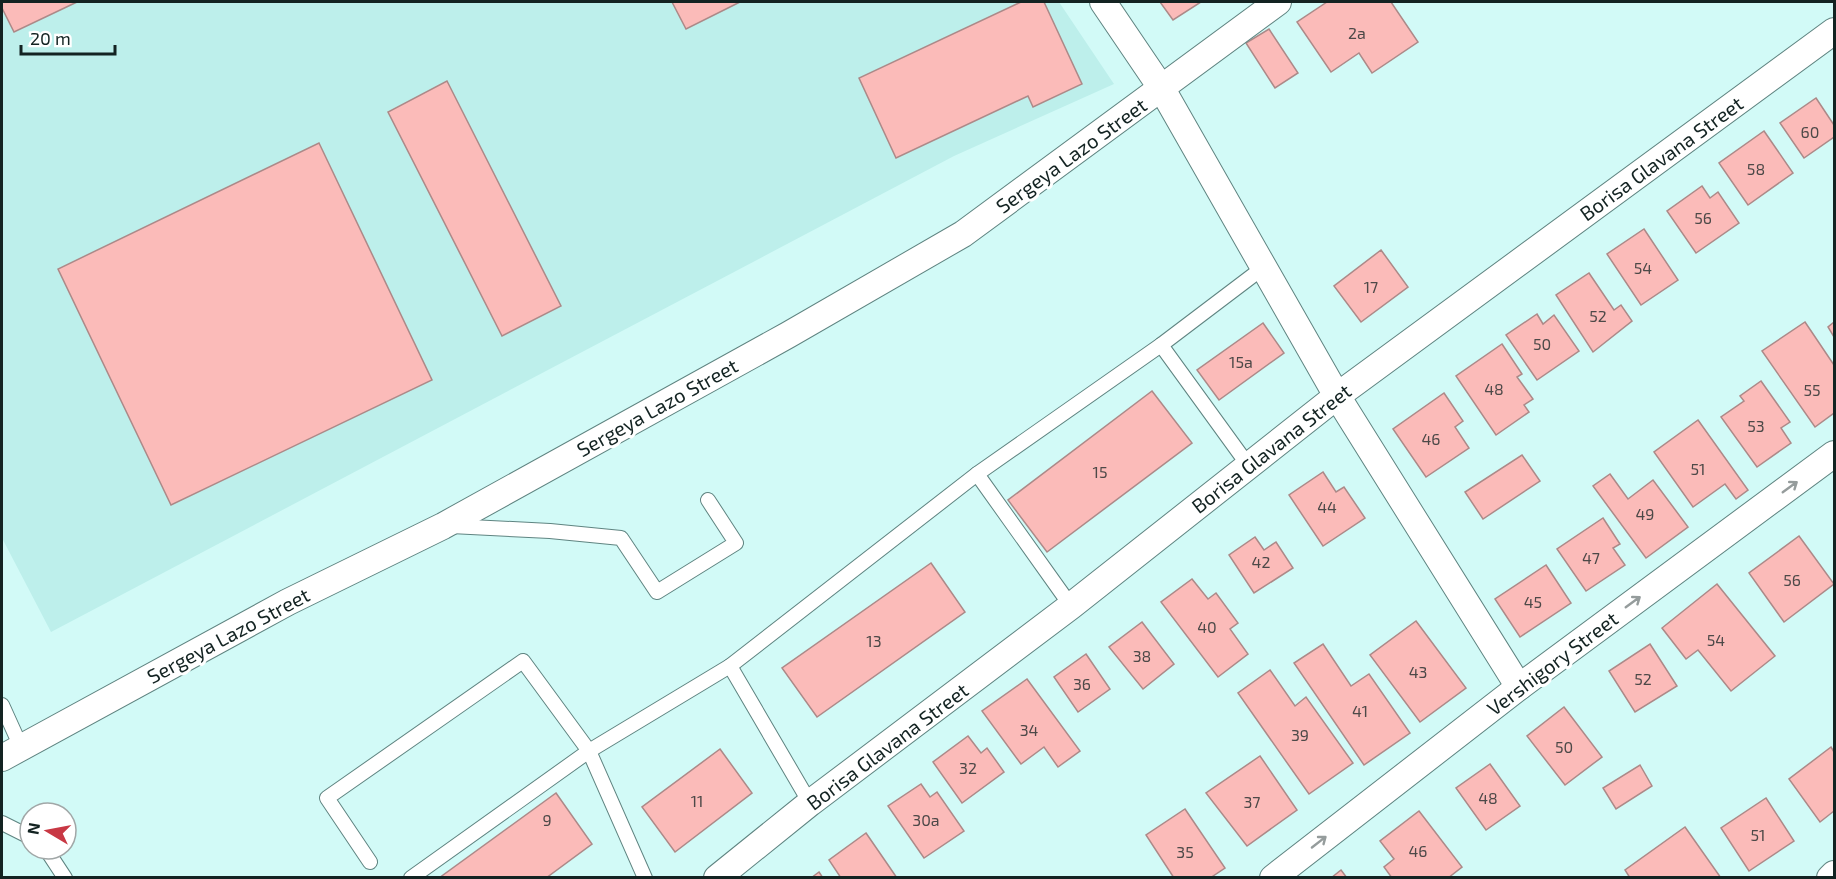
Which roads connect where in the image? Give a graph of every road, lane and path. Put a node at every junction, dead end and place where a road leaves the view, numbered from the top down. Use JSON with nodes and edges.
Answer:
{"nodes":[{"id":1,"x":1103,"y":2,"type":"edge"},
{"id":2,"x":1278,"y":2,"type":"edge"},
{"id":3,"x":1834,"y":31,"type":"edge"},
{"id":4,"x":1162,"y":89,"type":"junction"},
{"id":5,"x":1264,"y":267,"type":"junction"},
{"id":6,"x":1161,"y":345,"type":"junction"},
{"id":7,"x":1337,"y":396,"type":"junction"},
{"id":8,"x":1834,"y":454,"type":"edge"},
{"id":9,"x":1248,"y":465,"type":"junction"},
{"id":10,"x":977,"y":474,"type":"junction"},
{"id":11,"x":708,"y":500,"type":"dead end"},
{"id":12,"x":443,"y":526,"type":"junction"},
{"id":13,"x":1071,"y":606,"type":"junction"},
{"id":14,"x":730,"y":666,"type":"junction"},
{"id":15,"x":1519,"y":687,"type":"junction"},
{"id":16,"x":2,"y":705,"type":"edge"},
{"id":17,"x":589,"y":751,"type":"junction"},
{"id":18,"x":11,"y":753,"type":"edge"},
{"id":19,"x":810,"y":803,"type":"junction"},
{"id":20,"x":2,"y":823,"type":"edge"},
{"id":21,"x":18,"y":831,"type":"edge"},
{"id":22,"x":54,"y":861,"type":"edge"},
{"id":23,"x":370,"y":862,"type":"dead end"},
{"id":24,"x":1834,"y":874,"type":"edge"},
{"id":25,"x":65,"y":878,"type":"edge"},
{"id":26,"x":411,"y":878,"type":"edge"},
{"id":27,"x":645,"y":878,"type":"edge"},
{"id":28,"x":717,"y":878,"type":"edge"},
{"id":29,"x":1273,"y":878,"type":"edge"},
{"id":30,"x":1830,"y":878,"type":"edge"}],
"edges":[{"from":1,"to":4,"type":"street"},
{"from":2,"to":4,"type":"street","name":"Sergeya Lazo Street"},
{"from":3,"to":7,"type":"street","name":"Borisa Glavana Street"},
{"from":4,"to":5,"type":"street"},
{"from":4,"to":12,"type":"street","name":"Sergeya Lazo Street"},
{"from":5,"to":6,"type":"lane"},
{"from":5,"to":7,"type":"street"},
{"from":6,"to":9,"type":"lane"},
{"from":6,"to":10,"type":"lane"},
{"from":7,"to":9,"type":"street","name":"Borisa Glavana Street"},
{"from":7,"to":15,"type":"street"},
{"from":15,"to":8,"type":"street","name":"Vershigory Street","one_way":true},
{"from":9,"to":13,"type":"street","name":"Borisa Glavana Street"},
{"from":10,"to":13,"type":"lane"},
{"from":10,"to":14,"type":"lane"},
{"from":11,"to":12,"type":"lane"},
{"from":12,"to":18,"type":"street","name":"Sergeya Lazo Street"},
{"from":13,"to":19,"type":"street","name":"Borisa Glavana Street"},
{"from":14,"to":17,"type":"lane"},
{"from":14,"to":19,"type":"lane"},
{"from":29,"to":15,"type":"street","name":"Vershigory Street","one_way":true},
{"from":16,"to":18,"type":"lane"},
{"from":17,"to":23,"type":"lane"},
{"from":17,"to":26,"type":"lane"},
{"from":17,"to":27,"type":"lane"},
{"from":19,"to":28,"type":"street","name":"Borisa Glavana Street"},
{"from":20,"to":21,"type":"lane"},
{"from":22,"to":25,"type":"lane"},
{"from":24,"to":30,"type":"street"}]}
